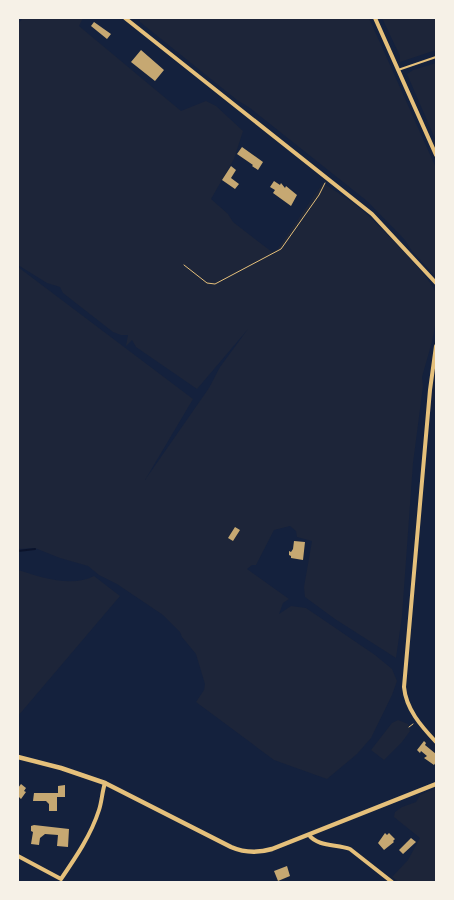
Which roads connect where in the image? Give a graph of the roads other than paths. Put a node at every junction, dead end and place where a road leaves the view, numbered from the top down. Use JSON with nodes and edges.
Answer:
{"nodes":[{"id":1,"x":125,"y":18,"type":"edge"},
{"id":2,"x":375,"y":18,"type":"edge"},
{"id":3,"x":436,"y":57,"type":"edge"},
{"id":4,"x":398,"y":70,"type":"junction"},
{"id":5,"x":435,"y":147,"type":"edge"},
{"id":6,"x":436,"y":156,"type":"edge"},
{"id":7,"x":436,"y":284,"type":"edge"},
{"id":8,"x":436,"y":346,"type":"edge"},
{"id":9,"x":436,"y":742,"type":"edge"},
{"id":10,"x":18,"y":757,"type":"edge"},
{"id":11,"x":105,"y":783,"type":"junction"},
{"id":12,"x":436,"y":784,"type":"edge"},
{"id":13,"x":309,"y":835,"type":"junction"},
{"id":14,"x":18,"y":856,"type":"edge"},
{"id":15,"x":60,"y":881,"type":"edge"},
{"id":16,"x":392,"y":882,"type":"edge"}],
"edges":[{"from":1,"to":7,"type":"street"},
{"from":2,"to":4,"type":"street"},
{"from":3,"to":4,"type":"lane"},
{"from":4,"to":5,"type":"street"},
{"from":5,"to":6,"type":"street"},
{"from":8,"to":9,"type":"street"},
{"from":10,"to":11,"type":"street"},
{"from":11,"to":13,"type":"street"},
{"from":11,"to":15,"type":"street"},
{"from":12,"to":13,"type":"street"},
{"from":13,"to":16,"type":"street"},
{"from":14,"to":15,"type":"street"}]}
